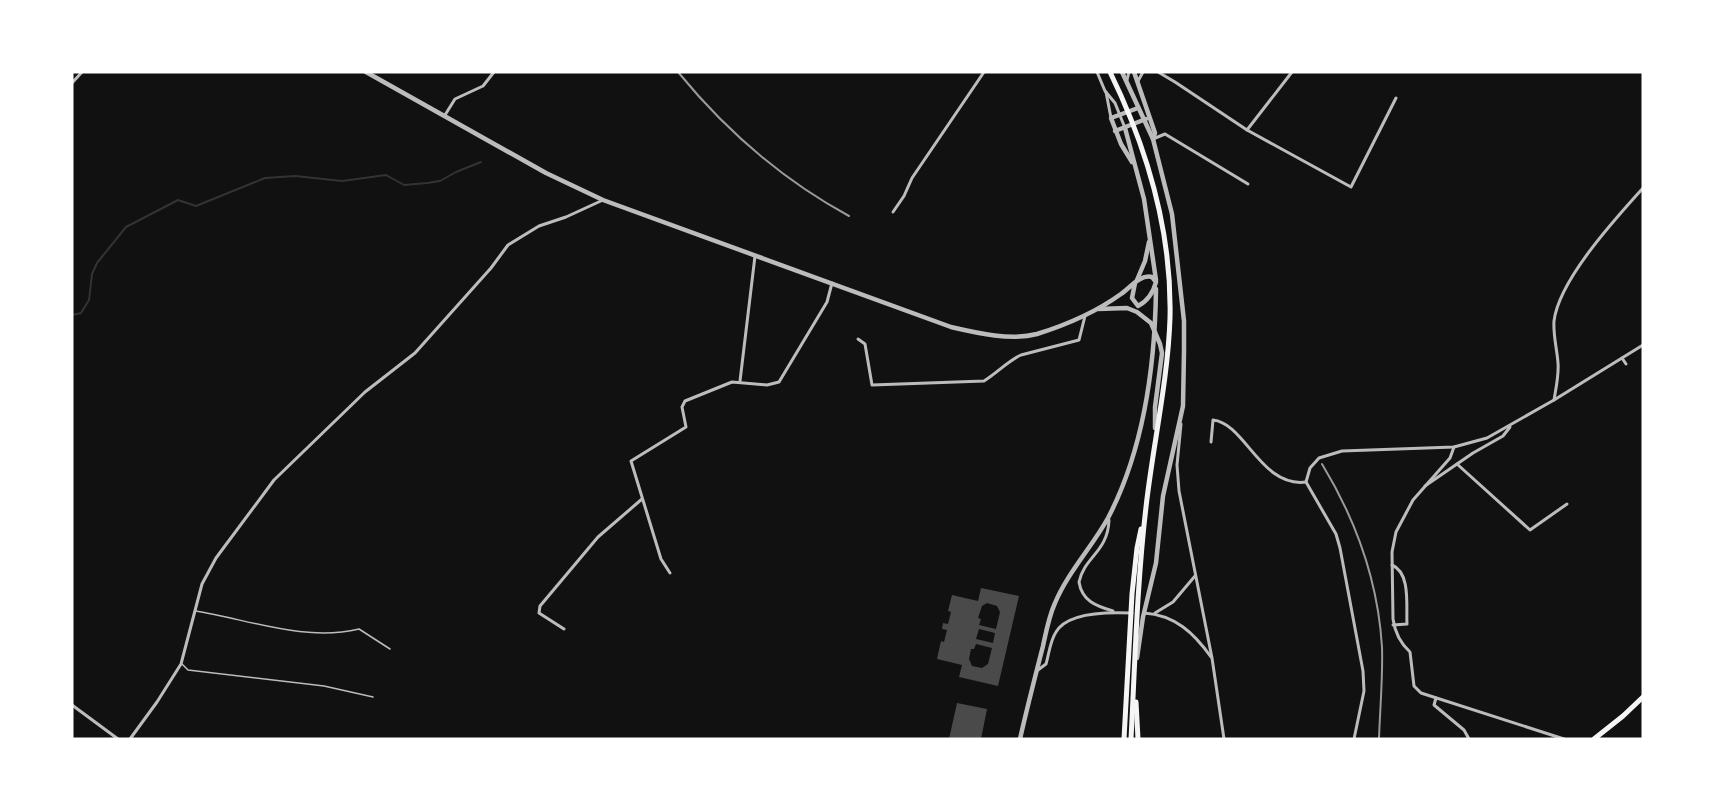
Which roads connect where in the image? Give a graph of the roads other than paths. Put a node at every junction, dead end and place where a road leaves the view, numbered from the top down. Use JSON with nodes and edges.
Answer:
{"nodes":[{"id":1,"x":82,"y":72,"type":"edge"},
{"id":2,"x":366,"y":72,"type":"edge"},
{"id":3,"x":494,"y":72,"type":"edge"},
{"id":4,"x":984,"y":72,"type":"edge"},
{"id":5,"x":1096,"y":72,"type":"edge"},
{"id":6,"x":1110,"y":72,"type":"edge"},
{"id":7,"x":1122,"y":72,"type":"edge"},
{"id":8,"x":1129,"y":72,"type":"edge"},
{"id":9,"x":1134,"y":72,"type":"edge"},
{"id":10,"x":1143,"y":72,"type":"edge"},
{"id":11,"x":1158,"y":72,"type":"edge"},
{"id":12,"x":1292,"y":72,"type":"edge"},
{"id":13,"x":1127,"y":80,"type":"junction"},
{"id":14,"x":1138,"y":82,"type":"junction"},
{"id":15,"x":72,"y":83,"type":"edge"},
{"id":16,"x":1105,"y":91,"type":"junction"},
{"id":17,"x":1396,"y":98,"type":"dead end"},
{"id":18,"x":1138,"y":108,"type":"junction"},
{"id":19,"x":445,"y":115,"type":"junction"},
{"id":20,"x":1120,"y":115,"type":"junction"},
{"id":21,"x":1111,"y":118,"type":"junction"},
{"id":22,"x":1150,"y":118,"type":"junction"},
{"id":23,"x":1143,"y":120,"type":"junction"},
{"id":24,"x":1125,"y":128,"type":"junction"},
{"id":25,"x":1247,"y":130,"type":"junction"},
{"id":26,"x":1115,"y":131,"type":"junction"},
{"id":27,"x":1153,"y":139,"type":"junction"},
{"id":28,"x":1134,"y":165,"type":"junction"},
{"id":29,"x":1248,"y":184,"type":"dead end"},
{"id":30,"x":1643,"y":188,"type":"edge"},
{"id":31,"x":603,"y":200,"type":"junction"},
{"id":32,"x":893,"y":212,"type":"dead end"},
{"id":33,"x":1149,"y":233,"type":"junction"},
{"id":34,"x":755,"y":254,"type":"junction"},
{"id":35,"x":1156,"y":282,"type":"junction"},
{"id":36,"x":832,"y":283,"type":"junction"},
{"id":37,"x":1136,"y":283,"type":"junction"},
{"id":38,"x":1137,"y":306,"type":"junction"},
{"id":39,"x":1126,"y":308,"type":"junction"},
{"id":40,"x":1095,"y":309,"type":"junction"},
{"id":41,"x":1086,"y":315,"type":"junction"},
{"id":42,"x":1151,"y":323,"type":"junction"},
{"id":43,"x":1156,"y":333,"type":"junction"},
{"id":44,"x":858,"y":339,"type":"dead end"},
{"id":45,"x":1643,"y":345,"type":"edge"},
{"id":46,"x":1622,"y":358,"type":"junction"},
{"id":47,"x":1626,"y":364,"type":"dead end"},
{"id":48,"x":740,"y":381,"type":"junction"},
{"id":49,"x":1554,"y":400,"type":"junction"},
{"id":50,"x":1183,"y":406,"type":"junction"},
{"id":51,"x":1512,"y":424,"type":"junction"},
{"id":52,"x":1155,"y":438,"type":"junction"},
{"id":53,"x":1211,"y":442,"type":"dead end"},
{"id":54,"x":1454,"y":447,"type":"junction"},
{"id":55,"x":1456,"y":464,"type":"junction"},
{"id":56,"x":1306,"y":482,"type":"junction"},
{"id":57,"x":1424,"y":487,"type":"junction"},
{"id":58,"x":642,"y":499,"type":"junction"},
{"id":59,"x":1567,"y":504,"type":"dead end"},
{"id":60,"x":1146,"y":507,"type":"junction"},
{"id":61,"x":1109,"y":516,"type":"junction"},
{"id":62,"x":1392,"y":565,"type":"junction"},
{"id":63,"x":670,"y":573,"type":"dead end"},
{"id":64,"x":1195,"y":576,"type":"junction"},
{"id":65,"x":196,"y":611,"type":"junction"},
{"id":66,"x":1115,"y":612,"type":"junction"},
{"id":67,"x":1154,"y":614,"type":"junction"},
{"id":68,"x":1394,"y":625,"type":"junction"},
{"id":69,"x":564,"y":629,"type":"dead end"},
{"id":70,"x":390,"y":649,"type":"dead end"},
{"id":71,"x":1212,"y":658,"type":"junction"},
{"id":72,"x":181,"y":664,"type":"junction"},
{"id":73,"x":1037,"y":670,"type":"junction"},
{"id":74,"x":1134,"y":682,"type":"junction"},
{"id":75,"x":373,"y":697,"type":"dead end"},
{"id":76,"x":1643,"y":697,"type":"edge"},
{"id":77,"x":1436,"y":698,"type":"junction"},
{"id":78,"x":72,"y":705,"type":"edge"},
{"id":79,"x":118,"y":739,"type":"edge"},
{"id":80,"x":130,"y":739,"type":"edge"},
{"id":81,"x":1020,"y":739,"type":"edge"},
{"id":82,"x":1124,"y":739,"type":"edge"},
{"id":83,"x":1131,"y":739,"type":"edge"},
{"id":84,"x":1138,"y":739,"type":"edge"},
{"id":85,"x":1224,"y":739,"type":"edge"},
{"id":86,"x":1354,"y":739,"type":"edge"},
{"id":87,"x":1469,"y":739,"type":"edge"},
{"id":88,"x":1564,"y":739,"type":"edge"},
{"id":89,"x":1594,"y":739,"type":"edge"}],
"edges":[{"from":1,"to":15,"type":"street"},
{"from":2,"to":19,"type":"street"},
{"from":3,"to":19,"type":"street"},
{"from":4,"to":32,"type":"street"},
{"from":5,"to":16,"type":"street"},
{"from":6,"to":52,"type":"main road"},
{"from":7,"to":13,"type":"street"},
{"from":8,"to":13,"type":"street"},
{"from":9,"to":14,"type":"street"},
{"from":10,"to":14,"type":"street"},
{"from":11,"to":25,"type":"street"},
{"from":12,"to":25,"type":"street"},
{"from":13,"to":18,"type":"street"},
{"from":14,"to":22,"type":"street"},
{"from":16,"to":20,"type":"street"},
{"from":16,"to":21,"type":"street"},
{"from":17,"to":25,"type":"street"},
{"from":18,"to":20,"type":"street"},
{"from":18,"to":23,"type":"street"},
{"from":19,"to":31,"type":"street"},
{"from":20,"to":21,"type":"street"},
{"from":20,"to":24,"type":"street"},
{"from":21,"to":26,"type":"street"},
{"from":22,"to":23,"type":"street"},
{"from":22,"to":27,"type":"street"},
{"from":23,"to":24,"type":"street"},
{"from":23,"to":27,"type":"street"},
{"from":24,"to":26,"type":"street"},
{"from":24,"to":28,"type":"street"},
{"from":26,"to":28,"type":"street"},
{"from":27,"to":29,"type":"street"},
{"from":27,"to":50,"type":"street"},
{"from":28,"to":33,"type":"street"},
{"from":30,"to":49,"type":"street"},
{"from":31,"to":34,"type":"street"},
{"from":31,"to":65,"type":"street"},
{"from":33,"to":35,"type":"street"},
{"from":33,"to":37,"type":"street"},
{"from":34,"to":36,"type":"street"},
{"from":34,"to":48,"type":"street"},
{"from":35,"to":37,"type":"street"},
{"from":35,"to":38,"type":"street"},
{"from":35,"to":43,"type":"street"},
{"from":36,"to":41,"type":"street"},
{"from":36,"to":48,"type":"street"},
{"from":37,"to":38,"type":"street"},
{"from":37,"to":40,"type":"street"},
{"from":38,"to":39,"type":"street"},
{"from":38,"to":42,"type":"street"},
{"from":39,"to":40,"type":"street"},
{"from":39,"to":42,"type":"street"},
{"from":40,"to":41,"type":"street"},
{"from":41,"to":44,"type":"street"},
{"from":42,"to":43,"type":"street"},
{"from":43,"to":52,"type":"street"},
{"from":43,"to":61,"type":"street"},
{"from":45,"to":46,"type":"street"},
{"from":46,"to":47,"type":"street"},
{"from":46,"to":49,"type":"street"},
{"from":48,"to":58,"type":"street"},
{"from":49,"to":51,"type":"street"},
{"from":50,"to":64,"type":"street"},
{"from":50,"to":74,"type":"street"},
{"from":51,"to":54,"type":"street"},
{"from":51,"to":55,"type":"street"},
{"from":52,"to":60,"type":"main road"},
{"from":53,"to":56,"type":"street"},
{"from":54,"to":56,"type":"street"},
{"from":54,"to":57,"type":"street"},
{"from":55,"to":57,"type":"street"},
{"from":55,"to":59,"type":"street"},
{"from":56,"to":86,"type":"street"},
{"from":57,"to":62,"type":"street"},
{"from":58,"to":63,"type":"street"},
{"from":58,"to":69,"type":"street"},
{"from":60,"to":74,"type":"main road"},
{"from":60,"to":82,"type":"main road"},
{"from":61,"to":66,"type":"street"},
{"from":61,"to":73,"type":"street"},
{"from":62,"to":68,"type":"street"},
{"from":62,"to":68,"type":"street"},
{"from":64,"to":67,"type":"street"},
{"from":64,"to":71,"type":"street"},
{"from":65,"to":70,"type":"lane"},
{"from":65,"to":72,"type":"street"},
{"from":66,"to":67,"type":"street"},
{"from":66,"to":73,"type":"street"},
{"from":67,"to":71,"type":"street"},
{"from":68,"to":77,"type":"street"},
{"from":71,"to":85,"type":"street"},
{"from":72,"to":75,"type":"lane"},
{"from":72,"to":80,"type":"street"},
{"from":73,"to":81,"type":"street"},
{"from":74,"to":83,"type":"main road"},
{"from":74,"to":84,"type":"main road"},
{"from":76,"to":89,"type":"main road"},
{"from":77,"to":87,"type":"street"},
{"from":77,"to":88,"type":"street"},
{"from":78,"to":79,"type":"street"}]}
